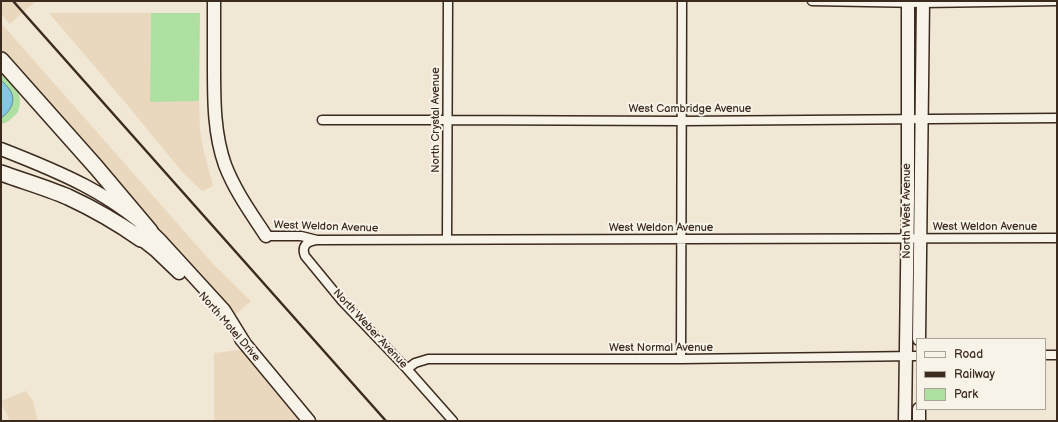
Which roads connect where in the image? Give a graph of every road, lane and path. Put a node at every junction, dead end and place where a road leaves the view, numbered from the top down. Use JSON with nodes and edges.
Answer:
{"nodes":[{"id":1,"x":214,"y":1,"type":"edge"},
{"id":2,"x":448,"y":1,"type":"edge"},
{"id":3,"x":682,"y":1,"type":"edge"},
{"id":4,"x":812,"y":1,"type":"edge"},
{"id":5,"x":1057,"y":1,"type":"edge"},
{"id":6,"x":908,"y":2,"type":"edge"},
{"id":7,"x":923,"y":2,"type":"edge"},
{"id":8,"x":1,"y":60,"type":"edge"},
{"id":9,"x":1057,"y":118,"type":"edge"},
{"id":10,"x":908,"y":119,"type":"junction"},
{"id":11,"x":922,"y":119,"type":"junction"},
{"id":12,"x":322,"y":120,"type":"dead end"},
{"id":13,"x":447,"y":120,"type":"junction"},
{"id":14,"x":682,"y":121,"type":"junction"},
{"id":15,"x":1,"y":149,"type":"edge"},
{"id":16,"x":1,"y":173,"type":"edge"},
{"id":17,"x":146,"y":235,"type":"junction"},
{"id":18,"x":266,"y":236,"type":"joint"},
{"id":19,"x":907,"y":238,"type":"junction"},
{"id":20,"x":920,"y":238,"type":"junction"},
{"id":21,"x":1057,"y":238,"type":"edge"},
{"id":22,"x":447,"y":239,"type":"junction"},
{"id":23,"x":681,"y":239,"type":"junction"},
{"id":24,"x":317,"y":240,"type":"junction"},
{"id":25,"x":919,"y":338,"type":"edge"},
{"id":26,"x":1046,"y":355,"type":"edge"},
{"id":27,"x":1057,"y":355,"type":"edge"},
{"id":28,"x":911,"y":356,"type":"edge"},
{"id":29,"x":681,"y":359,"type":"junction"},
{"id":30,"x":407,"y":369,"type":"junction"},
{"id":31,"x":919,"y":410,"type":"edge"},
{"id":32,"x":309,"y":421,"type":"edge"},
{"id":33,"x":453,"y":421,"type":"edge"},
{"id":34,"x":905,"y":421,"type":"edge"},
{"id":35,"x":919,"y":421,"type":"edge"}],
"edges":[{"from":1,"to":18,"type":"main road"},
{"from":2,"to":13,"type":"street","name":"North Crystal Avenue"},
{"from":3,"to":14,"type":"street"},
{"from":4,"to":6,"type":"street"},
{"from":5,"to":7,"type":"street"},
{"from":6,"to":7,"type":"street"},
{"from":6,"to":10,"type":"main road","name":"North West Avenue"},
{"from":7,"to":11,"type":"main road","name":"North West Avenue"},
{"from":8,"to":17,"type":"highway"},
{"from":9,"to":11,"type":"street","name":"West Cambridge Avenue"},
{"from":10,"to":11,"type":"street","name":"West Cambridge Avenue"},
{"from":10,"to":14,"type":"street","name":"West Cambridge Avenue"},
{"from":10,"to":19,"type":"main road","name":"North West Avenue"},
{"from":11,"to":20,"type":"main road","name":"North West Avenue"},
{"from":12,"to":13,"type":"street","name":"West Cambridge Avenue"},
{"from":13,"to":14,"type":"street","name":"West Cambridge Avenue"},
{"from":13,"to":22,"type":"street","name":"North Crystal Avenue"},
{"from":14,"to":23,"type":"street"},
{"from":15,"to":17,"type":"main road","name":"North Motel Drive"},
{"from":16,"to":17,"type":"highway"},
{"from":17,"to":32,"type":"main road","name":"North Motel Drive"},
{"from":18,"to":24,"type":"street","name":"West Weldon Avenue"},
{"from":19,"to":20,"type":"street","name":"West Weldon Avenue"},
{"from":19,"to":23,"type":"street","name":"West Weldon Avenue"},
{"from":19,"to":28,"type":"main road","name":"North West Avenue"},
{"from":20,"to":21,"type":"street","name":"West Weldon Avenue"},
{"from":20,"to":25,"type":"main road","name":"North West Avenue"},
{"from":22,"to":23,"type":"street","name":"West Weldon Avenue"},
{"from":22,"to":24,"type":"street","name":"West Weldon Avenue"},
{"from":23,"to":29,"type":"street"},
{"from":24,"to":30,"type":"street","name":"North Weber Avenue"},
{"from":26,"to":27,"type":"street"},
{"from":28,"to":29,"type":"street","name":"West Normal Avenue"},
{"from":28,"to":34,"type":"main road","name":"North West Avenue"},
{"from":29,"to":30,"type":"street","name":"West Normal Avenue"},
{"from":30,"to":33,"type":"street","name":"North Weber Avenue"},
{"from":31,"to":35,"type":"main road"}]}
